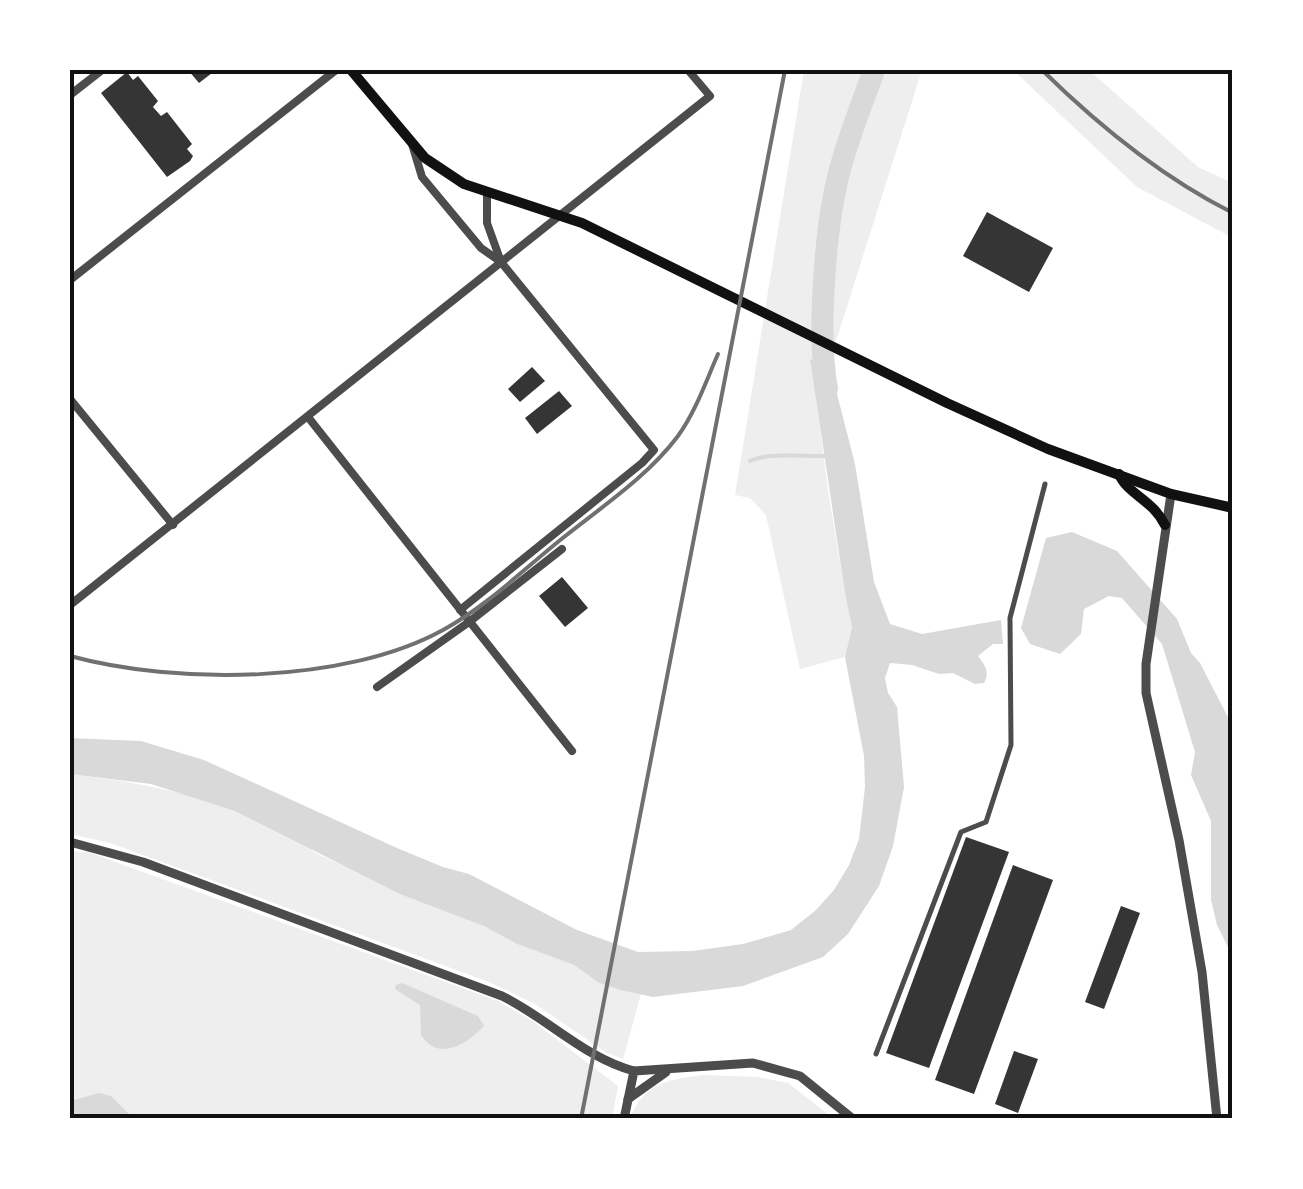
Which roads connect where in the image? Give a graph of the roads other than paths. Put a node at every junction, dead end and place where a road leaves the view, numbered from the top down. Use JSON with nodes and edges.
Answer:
{"nodes":[{"id":1,"x":102,"y":70,"type":"edge"},
{"id":2,"x":336,"y":70,"type":"edge"},
{"id":3,"x":351,"y":70,"type":"edge"},
{"id":4,"x":688,"y":70,"type":"edge"},
{"id":5,"x":70,"y":95,"type":"edge"},
{"id":6,"x":412,"y":144,"type":"junction"},
{"id":7,"x":487,"y":193,"type":"junction"},
{"id":8,"x":560,"y":214,"type":"junction"},
{"id":9,"x":501,"y":262,"type":"junction"},
{"id":10,"x":70,"y":280,"type":"edge"},
{"id":11,"x":70,"y":399,"type":"edge"},
{"id":12,"x":308,"y":418,"type":"junction"},
{"id":13,"x":1119,"y":474,"type":"junction"},
{"id":14,"x":1046,"y":484,"type":"dead end"},
{"id":15,"x":1170,"y":494,"type":"junction"},
{"id":16,"x":1233,"y":508,"type":"edge"},
{"id":17,"x":173,"y":525,"type":"junction"},
{"id":18,"x":1166,"y":525,"type":"junction"},
{"id":19,"x":562,"y":549,"type":"dead end"},
{"id":20,"x":70,"y":605,"type":"edge"},
{"id":21,"x":460,"y":610,"type":"junction"},
{"id":22,"x":469,"y":622,"type":"junction"},
{"id":23,"x":377,"y":687,"type":"dead end"},
{"id":24,"x":572,"y":751,"type":"dead end"},
{"id":25,"x":70,"y":842,"type":"edge"},
{"id":26,"x":876,"y":1054,"type":"dead end"},
{"id":27,"x":669,"y":1070,"type":"junction"},
{"id":28,"x":634,"y":1071,"type":"junction"},
{"id":29,"x":628,"y":1100,"type":"junction"},
{"id":30,"x":624,"y":1119,"type":"edge"},
{"id":31,"x":853,"y":1119,"type":"edge"},
{"id":32,"x":1217,"y":1119,"type":"edge"}],
"edges":[{"from":1,"to":5,"type":"street"},
{"from":2,"to":10,"type":"street"},
{"from":3,"to":6,"type":"main road"},
{"from":4,"to":8,"type":"street"},
{"from":6,"to":7,"type":"main road"},
{"from":6,"to":9,"type":"street"},
{"from":7,"to":8,"type":"main road"},
{"from":7,"to":9,"type":"street"},
{"from":8,"to":9,"type":"street"},
{"from":8,"to":13,"type":"main road"},
{"from":9,"to":12,"type":"street"},
{"from":9,"to":21,"type":"street"},
{"from":11,"to":17,"type":"street"},
{"from":12,"to":17,"type":"street"},
{"from":12,"to":21,"type":"street"},
{"from":13,"to":15,"type":"main road"},
{"from":13,"to":18,"type":"main road"},
{"from":14,"to":26,"type":"street"},
{"from":15,"to":16,"type":"main road"},
{"from":15,"to":18,"type":"street"},
{"from":17,"to":20,"type":"street"},
{"from":18,"to":32,"type":"street"},
{"from":19,"to":22,"type":"street"},
{"from":21,"to":22,"type":"street"},
{"from":22,"to":23,"type":"street"},
{"from":22,"to":24,"type":"street"},
{"from":25,"to":28,"type":"street"},
{"from":27,"to":28,"type":"street"},
{"from":27,"to":29,"type":"street"},
{"from":27,"to":31,"type":"street"},
{"from":28,"to":29,"type":"street"},
{"from":29,"to":30,"type":"street"}]}
